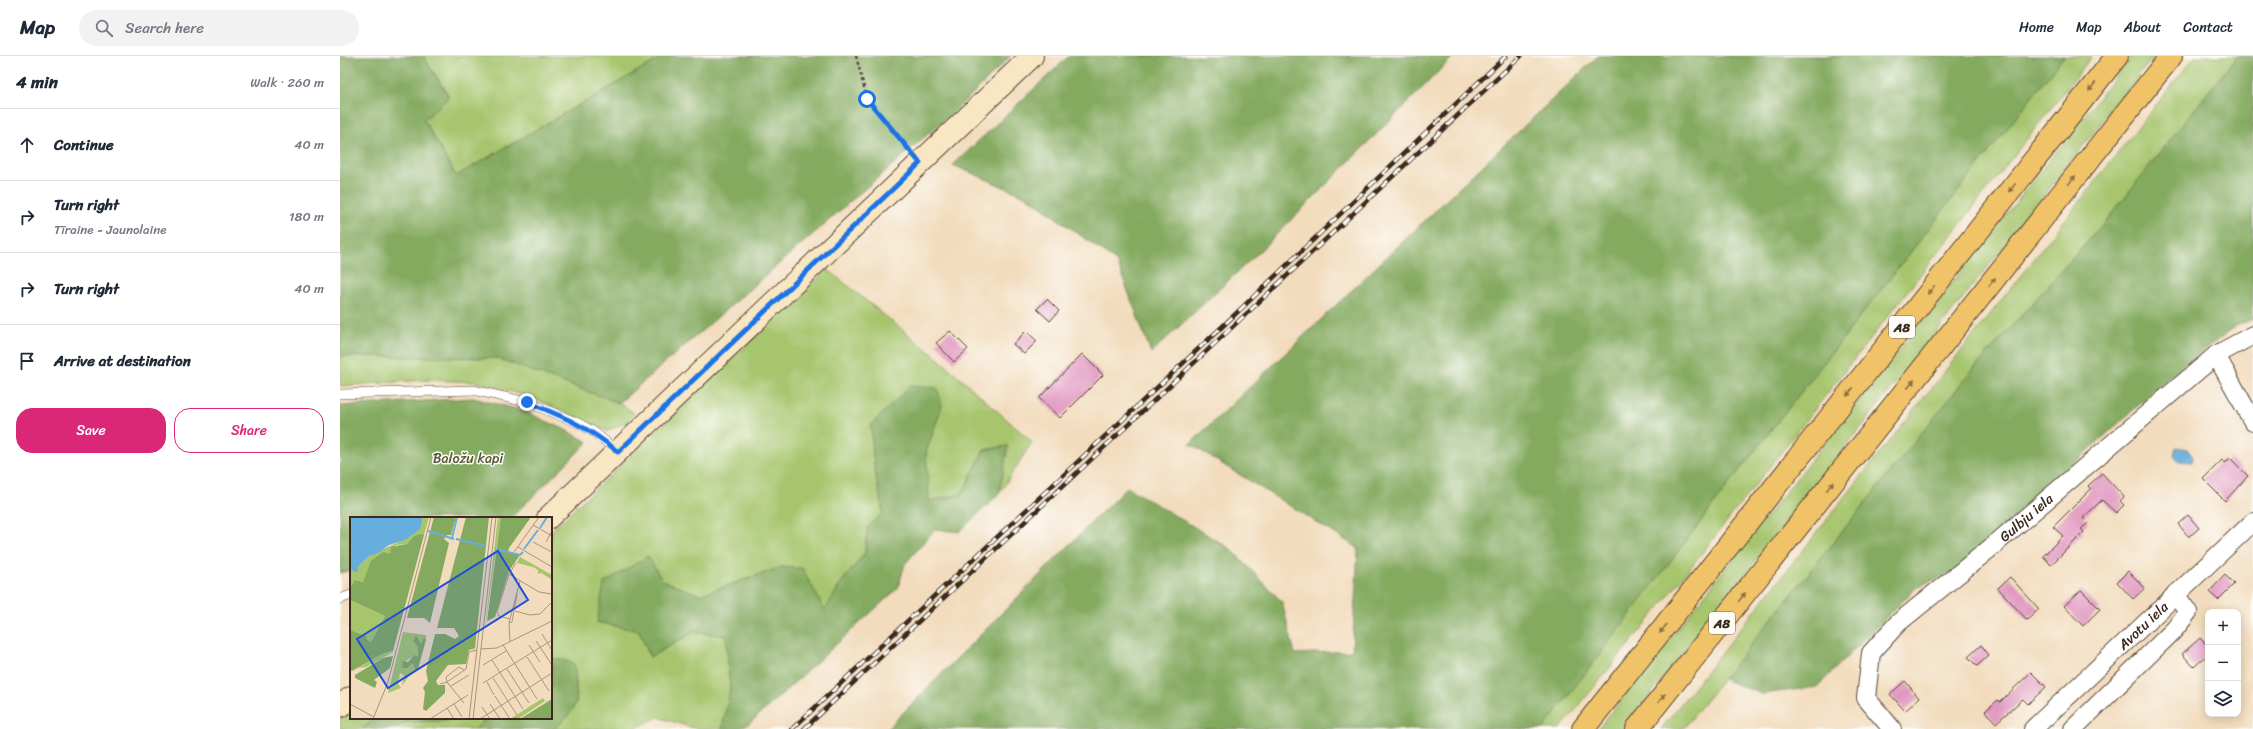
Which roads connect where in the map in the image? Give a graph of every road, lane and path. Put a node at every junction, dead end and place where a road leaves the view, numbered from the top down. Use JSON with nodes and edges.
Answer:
{"nodes":[{"id":1,"x":856,"y":56,"type":"edge"},
{"id":2,"x":1032,"y":56,"type":"edge"},
{"id":3,"x":2117,"y":56,"type":"edge"},
{"id":4,"x":2171,"y":56,"type":"edge"},
{"id":5,"x":920,"y":163,"type":"junction"},
{"id":6,"x":2253,"y":335,"type":"edge"},
{"id":7,"x":2216,"y":356,"type":"junction"},
{"id":8,"x":340,"y":394,"type":"edge"},
{"id":9,"x":2253,"y":422,"type":"edge"},
{"id":10,"x":618,"y":452,"type":"junction"},
{"id":11,"x":549,"y":517,"type":"edge"},
{"id":12,"x":2253,"y":522,"type":"edge"},
{"id":13,"x":2175,"y":594,"type":"junction"},
{"id":14,"x":350,"y":595,"type":"edge"},
{"id":15,"x":340,"y":599,"type":"edge"},
{"id":16,"x":350,"y":699,"type":"edge"},
{"id":17,"x":340,"y":706,"type":"edge"},
{"id":18,"x":1583,"y":729,"type":"edge"},
{"id":19,"x":1637,"y":729,"type":"edge"},
{"id":20,"x":1892,"y":729,"type":"edge"},
{"id":21,"x":2033,"y":729,"type":"edge"},
{"id":22,"x":2073,"y":729,"type":"edge"}],
"edges":[{"from":1,"to":5,"type":"path"},
{"from":2,"to":5,"type":"main road"},
{"from":3,"to":18,"type":"highway","number":"A8","one_way":true},
{"from":19,"to":4,"type":"highway","number":"A8","one_way":true},
{"from":5,"to":10,"type":"main road"},
{"from":6,"to":7,"type":"street","name":"Gulbju iela"},
{"from":7,"to":9,"type":"street"},
{"from":7,"to":20,"type":"street","name":"Gulbju iela"},
{"from":8,"to":10,"type":"lane"},
{"from":10,"to":11,"type":"main road"},
{"from":12,"to":13,"type":"street","name":"Avotu iela"},
{"from":13,"to":21,"type":"street","name":"Avotu iela"},
{"from":13,"to":22,"type":"street"},
{"from":14,"to":15,"type":"lane"},
{"from":16,"to":17,"type":"main road"}]}
